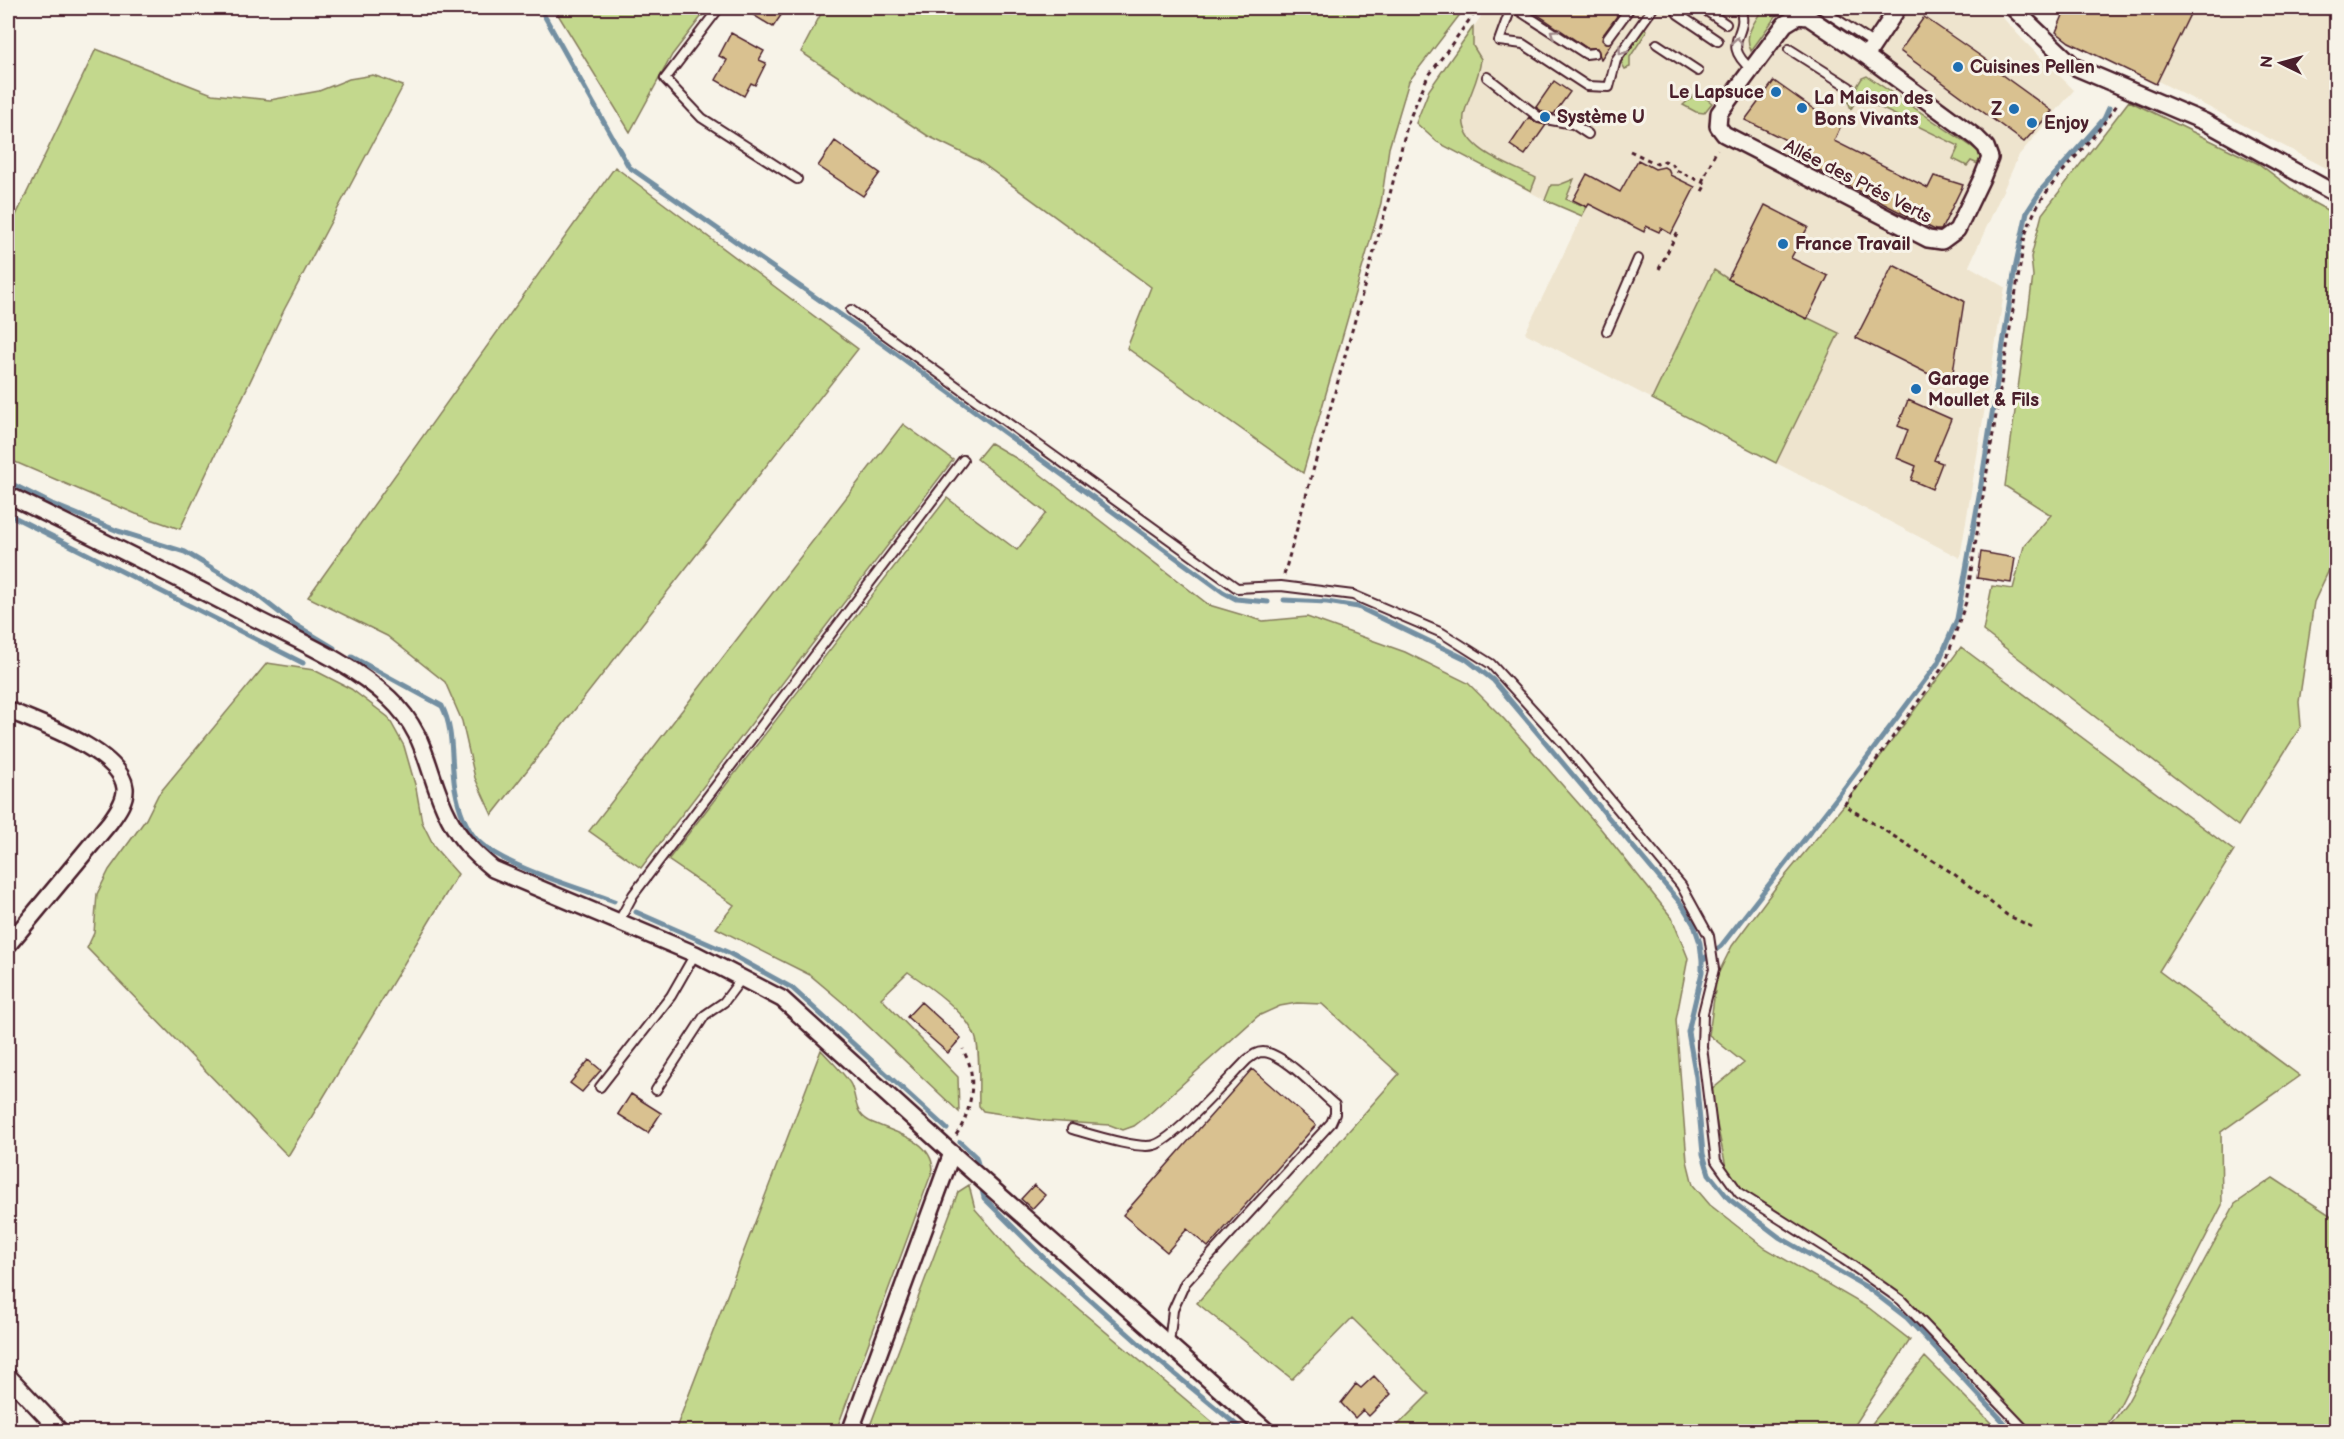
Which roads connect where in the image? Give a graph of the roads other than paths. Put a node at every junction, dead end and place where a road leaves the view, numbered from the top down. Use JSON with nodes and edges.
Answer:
{"nodes":[{"id":1,"x":719,"y":8,"type":"edge"},
{"id":2,"x":1513,"y":8,"type":"edge"},
{"id":3,"x":1630,"y":8,"type":"edge"},
{"id":4,"x":1653,"y":8,"type":"edge"},
{"id":5,"x":1702,"y":8,"type":"edge"},
{"id":6,"x":1740,"y":8,"type":"edge"},
{"id":7,"x":1820,"y":8,"type":"edge"},
{"id":8,"x":1898,"y":8,"type":"edge"},
{"id":9,"x":2013,"y":8,"type":"edge"},
{"id":10,"x":1678,"y":14,"type":"dead end"},
{"id":11,"x":1726,"y":24,"type":"dead end"},
{"id":12,"x":1608,"y":38,"type":"dead end"},
{"id":13,"x":1718,"y":42,"type":"dead end"},
{"id":14,"x":1658,"y":44,"type":"dead end"},
{"id":15,"x":1789,"y":49,"type":"dead end"},
{"id":16,"x":1870,"y":50,"type":"junction"},
{"id":17,"x":1594,"y":53,"type":"dead end"},
{"id":18,"x":1752,"y":70,"type":"junction"},
{"id":19,"x":1698,"y":71,"type":"dead end"},
{"id":20,"x":1487,"y":77,"type":"dead end"},
{"id":21,"x":1849,"y":87,"type":"dead end"},
{"id":22,"x":1588,"y":134,"type":"dead end"},
{"id":23,"x":797,"y":179,"type":"dead end"},
{"id":24,"x":2337,"y":194,"type":"edge"},
{"id":25,"x":1638,"y":259,"type":"dead end"},
{"id":26,"x":851,"y":310,"type":"dead end"},
{"id":27,"x":1607,"y":331,"type":"dead end"},
{"id":28,"x":963,"y":460,"type":"dead end"},
{"id":29,"x":8,"y":495,"type":"edge"},
{"id":30,"x":8,"y":710,"type":"edge"},
{"id":31,"x":619,"y":921,"type":"junction"},
{"id":32,"x":8,"y":945,"type":"edge"},
{"id":33,"x":695,"y":954,"type":"junction"},
{"id":34,"x":742,"y":978,"type":"junction"},
{"id":35,"x":600,"y":1088,"type":"dead end"},
{"id":36,"x":656,"y":1090,"type":"dead end"},
{"id":37,"x":1072,"y":1129,"type":"dead end"},
{"id":38,"x":949,"y":1150,"type":"junction"},
{"id":39,"x":1169,"y":1344,"type":"junction"},
{"id":40,"x":8,"y":1376,"type":"edge"},
{"id":41,"x":61,"y":1431,"type":"edge"},
{"id":42,"x":850,"y":1431,"type":"edge"},
{"id":43,"x":1268,"y":1431,"type":"edge"},
{"id":44,"x":2027,"y":1431,"type":"edge"}],
"edges":[{"from":1,"to":23,"type":"lane"},
{"from":4,"to":2,"type":"lane","one_way":true},
{"from":17,"to":2,"type":"lane","one_way":true},
{"from":3,"to":12,"type":"lane"},
{"from":5,"to":11,"type":"lane"},
{"from":18,"to":6,"type":"lane","one_way":true},
{"from":7,"to":16,"type":"lane"},
{"from":8,"to":16,"type":"street"},
{"from":9,"to":24,"type":"street"},
{"from":10,"to":13,"type":"lane"},
{"from":14,"to":19,"type":"lane"},
{"from":15,"to":21,"type":"lane"},
{"from":16,"to":18,"type":"street","name":"Allée des Prés Verts"},
{"from":16,"to":18,"type":"street","name":"Allée des Prés Verts"},
{"from":20,"to":22,"type":"lane"},
{"from":25,"to":27,"type":"lane"},
{"from":26,"to":44,"type":"lane"},
{"from":28,"to":31,"type":"lane"},
{"from":29,"to":31,"type":"street"},
{"from":30,"to":32,"type":"street"},
{"from":31,"to":33,"type":"street"},
{"from":33,"to":34,"type":"street"},
{"from":33,"to":35,"type":"lane"},
{"from":34,"to":36,"type":"lane"},
{"from":34,"to":38,"type":"street"},
{"from":37,"to":39,"type":"lane"},
{"from":38,"to":39,"type":"street"},
{"from":38,"to":42,"type":"street"},
{"from":39,"to":43,"type":"street"},
{"from":40,"to":41,"type":"street"}]}
